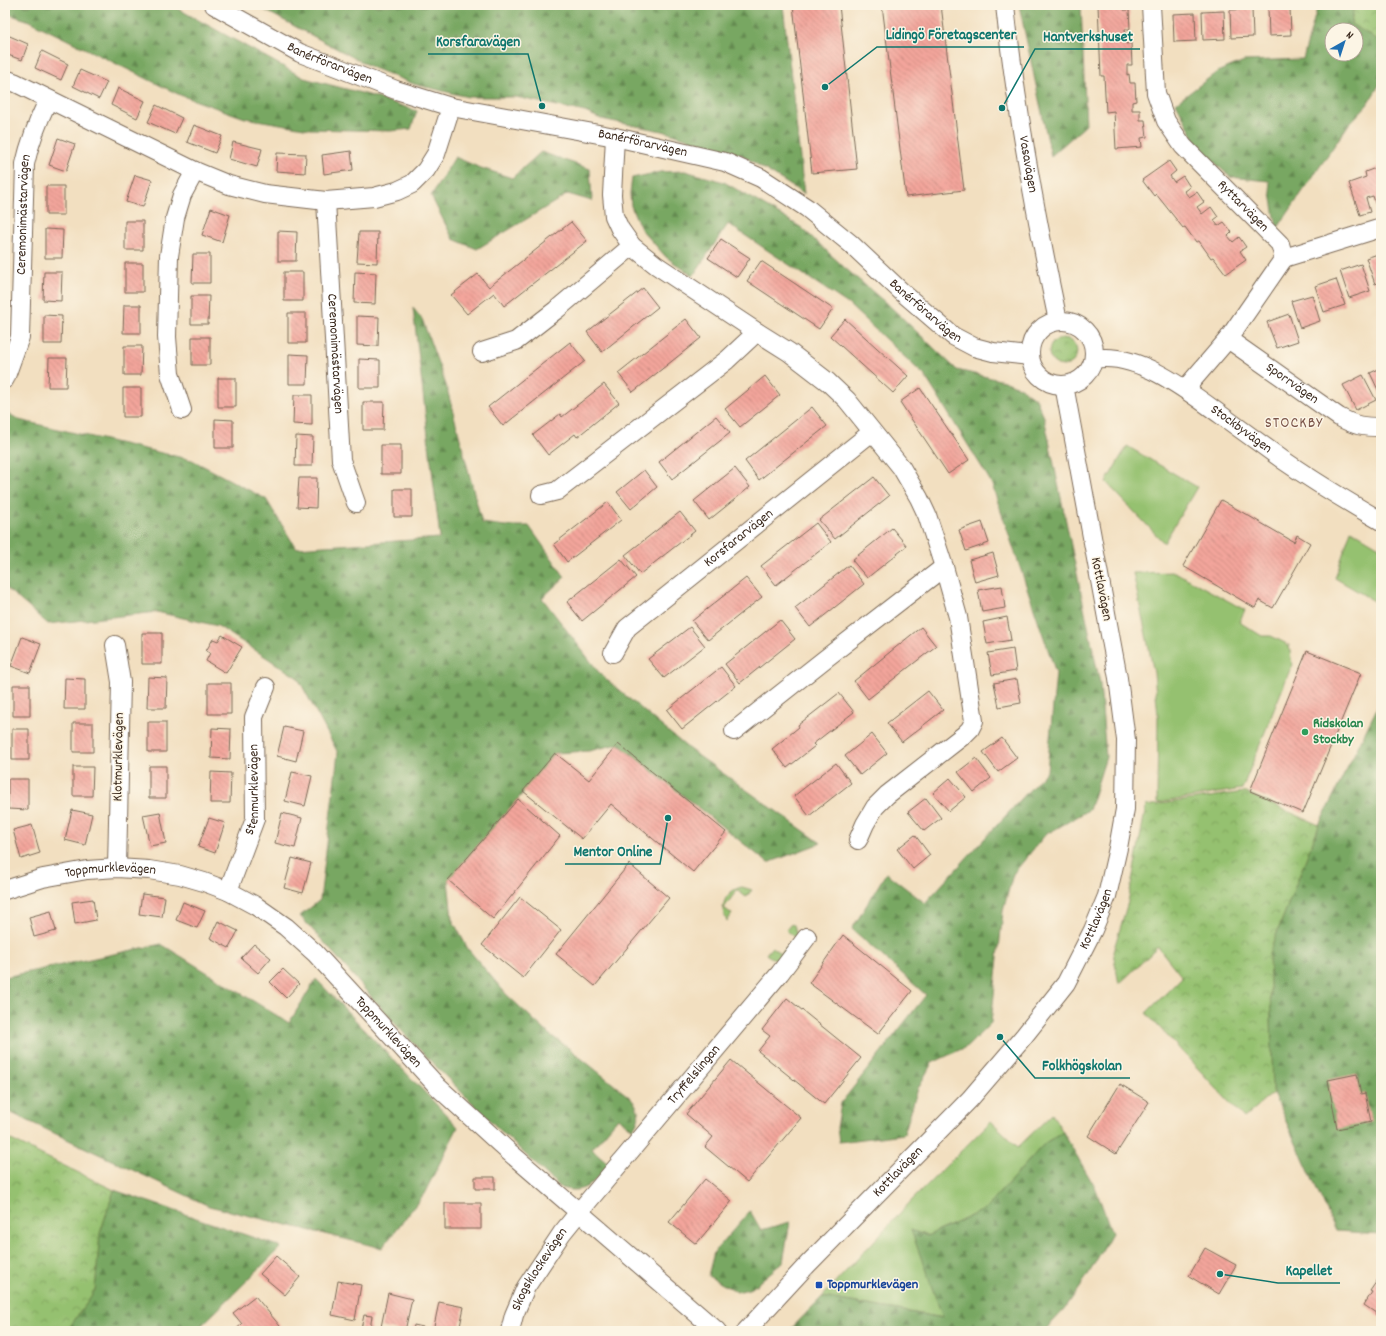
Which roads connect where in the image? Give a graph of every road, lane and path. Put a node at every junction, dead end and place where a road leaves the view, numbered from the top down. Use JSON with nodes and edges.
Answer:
{"nodes":[{"id":1,"x":214,"y":5,"type":"edge"},
{"id":2,"x":1005,"y":5,"type":"edge"},
{"id":3,"x":1150,"y":5,"type":"edge"},
{"id":4,"x":5,"y":79,"type":"edge"},
{"id":5,"x":48,"y":100,"type":"junction"},
{"id":6,"x":450,"y":107,"type":"junction"},
{"id":7,"x":615,"y":137,"type":"junction"},
{"id":8,"x":194,"y":171,"type":"junction"},
{"id":9,"x":326,"y":201,"type":"junction"},
{"id":10,"x":1381,"y":228,"type":"edge"},
{"id":11,"x":632,"y":246,"type":"junction"},
{"id":12,"x":1284,"y":258,"type":"junction"},
{"id":13,"x":1058,"y":322,"type":"junction"},
{"id":14,"x":757,"y":332,"type":"junction"},
{"id":15,"x":1228,"y":339,"type":"junction"},
{"id":16,"x":482,"y":352,"type":"dead end"},
{"id":17,"x":1030,"y":356,"type":"junction"},
{"id":18,"x":1094,"y":359,"type":"junction"},
{"id":19,"x":5,"y":379,"type":"edge"},
{"id":20,"x":1064,"y":385,"type":"junction"},
{"id":21,"x":1185,"y":389,"type":"junction"},
{"id":22,"x":182,"y":410,"type":"dead end"},
{"id":23,"x":1381,"y":427,"type":"edge"},
{"id":24,"x":872,"y":432,"type":"junction"},
{"id":25,"x":541,"y":495,"type":"dead end"},
{"id":26,"x":356,"y":503,"type":"dead end"},
{"id":27,"x":1381,"y":521,"type":"edge"},
{"id":28,"x":944,"y":567,"type":"junction"},
{"id":29,"x":115,"y":645,"type":"dead end"},
{"id":30,"x":614,"y":653,"type":"dead end"},
{"id":31,"x":266,"y":687,"type":"dead end"},
{"id":32,"x":734,"y":731,"type":"dead end"},
{"id":33,"x":858,"y":840,"type":"dead end"},
{"id":34,"x":117,"y":868,"type":"junction"},
{"id":35,"x":5,"y":890,"type":"edge"},
{"id":36,"x":228,"y":891,"type":"junction"},
{"id":37,"x":807,"y":937,"type":"dead end"},
{"id":38,"x":579,"y":1212,"type":"junction"},
{"id":39,"x":510,"y":1331,"type":"edge"},
{"id":40,"x":717,"y":1331,"type":"edge"},
{"id":41,"x":746,"y":1331,"type":"edge"}],
"edges":[{"from":1,"to":6,"type":"street","name":"Banérförarvägen"},
{"from":2,"to":13,"type":"street","name":"Vasavägen"},
{"from":3,"to":12,"type":"street","name":"Ryttarvägen"},
{"from":4,"to":5,"type":"street"},
{"from":5,"to":8,"type":"street"},
{"from":5,"to":19,"type":"street","name":"Ceremonimästarvägen"},
{"from":6,"to":7,"type":"street","name":"Banérförarvägen"},
{"from":6,"to":9,"type":"street"},
{"from":7,"to":11,"type":"street"},
{"from":7,"to":17,"type":"street","name":"Banérförarvägen"},
{"from":8,"to":9,"type":"street"},
{"from":8,"to":22,"type":"street"},
{"from":9,"to":26,"type":"street","name":"Ceremonimästarvägen"},
{"from":10,"to":12,"type":"street"},
{"from":11,"to":14,"type":"street"},
{"from":11,"to":16,"type":"street"},
{"from":12,"to":15,"type":"street"},
{"from":13,"to":17,"type":"street"},
{"from":13,"to":18,"type":"street"},
{"from":14,"to":24,"type":"street"},
{"from":14,"to":25,"type":"street"},
{"from":15,"to":21,"type":"street"},
{"from":15,"to":23,"type":"street","name":"Sporrvägen"},
{"from":17,"to":20,"type":"street"},
{"from":18,"to":20,"type":"street"},
{"from":18,"to":21,"type":"street","name":"Stockbyvägen"},
{"from":20,"to":41,"type":"street","name":"Kottlavägen"},
{"from":21,"to":27,"type":"street","name":"Stockbyvägen"},
{"from":24,"to":28,"type":"street"},
{"from":24,"to":30,"type":"street","name":"Korsfararvägen"},
{"from":28,"to":32,"type":"street"},
{"from":28,"to":33,"type":"street"},
{"from":29,"to":34,"type":"street","name":"Klotmurklevägen"},
{"from":31,"to":36,"type":"street","name":"Stenmurklevägen"},
{"from":34,"to":35,"type":"street","name":"Toppmurklevägen"},
{"from":34,"to":36,"type":"street","name":"Toppmurklevägen"},
{"from":36,"to":38,"type":"street","name":"Toppmurklevägen"},
{"from":37,"to":38,"type":"street","name":"Tryffelslingan"},
{"from":38,"to":39,"type":"street","name":"Skogsklockevägen"},
{"from":38,"to":40,"type":"street","name":"Toppmurklevägen"}]}
